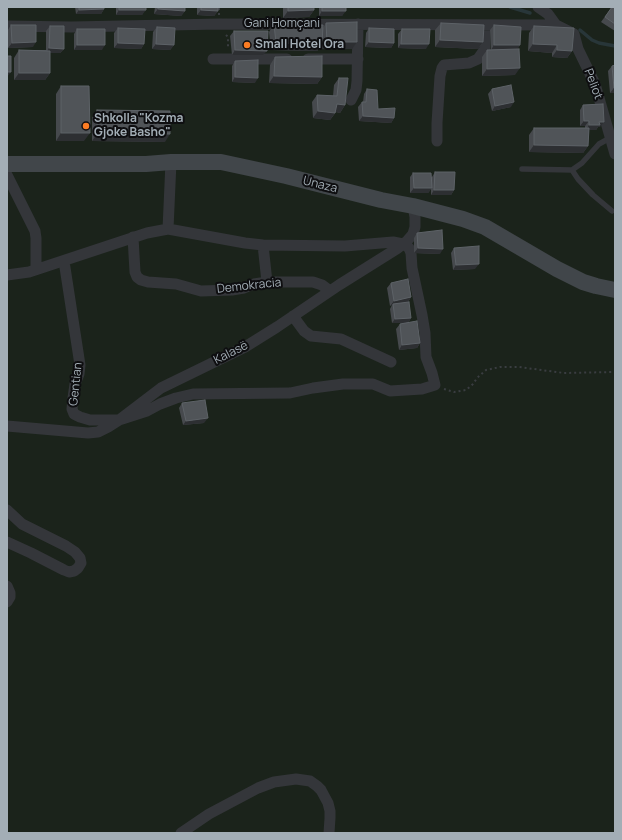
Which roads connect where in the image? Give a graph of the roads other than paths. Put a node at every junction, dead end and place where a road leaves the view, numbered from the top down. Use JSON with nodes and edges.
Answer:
{"nodes":[{"id":1,"x":538,"y":7,"type":"edge"},
{"id":2,"x":358,"y":24,"type":"junction"},
{"id":3,"x":485,"y":25,"type":"junction"},
{"id":4,"x":556,"y":25,"type":"junction"},
{"id":5,"x":7,"y":26,"type":"edge"},
{"id":6,"x":358,"y":58,"type":"junction"},
{"id":7,"x":213,"y":59,"type":"dead end"},
{"id":8,"x":351,"y":100,"type":"dead end"},
{"id":9,"x":610,"y":138,"type":"junction"},
{"id":10,"x":437,"y":141,"type":"dead end"},
{"id":11,"x":615,"y":154,"type":"edge"},
{"id":12,"x":171,"y":162,"type":"junction"},
{"id":13,"x":7,"y":164,"type":"edge"},
{"id":14,"x":522,"y":169,"type":"dead end"},
{"id":15,"x":572,"y":170,"type":"junction"},
{"id":16,"x":7,"y":175,"type":"edge"},
{"id":17,"x":413,"y":206,"type":"junction"},
{"id":18,"x":612,"y":211,"type":"dead end"},
{"id":19,"x":168,"y":229,"type":"junction"},
{"id":20,"x":133,"y":237,"type":"junction"},
{"id":21,"x":403,"y":244,"type":"junction"},
{"id":22,"x":263,"y":245,"type":"junction"},
{"id":23,"x":64,"y":261,"type":"junction"},
{"id":24,"x":36,"y":269,"type":"junction"},
{"id":25,"x":7,"y":275,"type":"edge"},
{"id":26,"x":267,"y":282,"type":"junction"},
{"id":27,"x":615,"y":290,"type":"edge"},
{"id":28,"x":330,"y":291,"type":"junction"},
{"id":29,"x":293,"y":316,"type":"junction"},
{"id":30,"x":391,"y":362,"type":"dead end"},
{"id":31,"x":119,"y":420,"type":"junction"},
{"id":32,"x":7,"y":426,"type":"edge"},
{"id":33,"x":7,"y":510,"type":"edge"},
{"id":34,"x":7,"y":542,"type":"edge"},
{"id":35,"x":7,"y":586,"type":"edge"},
{"id":36,"x":7,"y":602,"type":"edge"},
{"id":37,"x":181,"y":833,"type":"edge"},
{"id":38,"x":329,"y":833,"type":"edge"}],
"edges":[{"from":1,"to":4,"type":"street"},
{"from":2,"to":3,"type":"street","name":"Gani Homçani"},
{"from":2,"to":5,"type":"street","name":"Gani Homçani"},
{"from":2,"to":6,"type":"street"},
{"from":3,"to":4,"type":"street","name":"Gani Homçani"},
{"from":3,"to":10,"type":"street"},
{"from":4,"to":9,"type":"street","name":"Peliot"},
{"from":6,"to":7,"type":"street"},
{"from":6,"to":8,"type":"street"},
{"from":9,"to":11,"type":"street","name":"Peliot"},
{"from":9,"to":15,"type":"lane"},
{"from":12,"to":13,"type":"main road","name":"Unaza"},
{"from":12,"to":17,"type":"main road","name":"Unaza"},
{"from":12,"to":19,"type":"street"},
{"from":14,"to":15,"type":"lane"},
{"from":15,"to":18,"type":"lane"},
{"from":16,"to":24,"type":"street"},
{"from":17,"to":21,"type":"street","name":"Kalasë"},
{"from":17,"to":27,"type":"main road","name":"Unaza"},
{"from":19,"to":20,"type":"street"},
{"from":19,"to":22,"type":"street"},
{"from":20,"to":23,"type":"street"},
{"from":20,"to":26,"type":"street","name":"Demokracia"},
{"from":21,"to":22,"type":"street"},
{"from":21,"to":28,"type":"street","name":"Kalasë"},
{"from":21,"to":31,"type":"street"},
{"from":22,"to":26,"type":"street"},
{"from":23,"to":24,"type":"street"},
{"from":23,"to":31,"type":"street","name":"Gentian"},
{"from":24,"to":25,"type":"street"},
{"from":26,"to":28,"type":"street","name":"Demokracia"},
{"from":28,"to":29,"type":"street","name":"Kalasë"},
{"from":29,"to":30,"type":"street"},
{"from":29,"to":31,"type":"street","name":"Kalasë"},
{"from":31,"to":32,"type":"street","name":"Kalasë"},
{"from":33,"to":34,"type":"street"},
{"from":35,"to":36,"type":"street"},
{"from":37,"to":38,"type":"street"}]}
